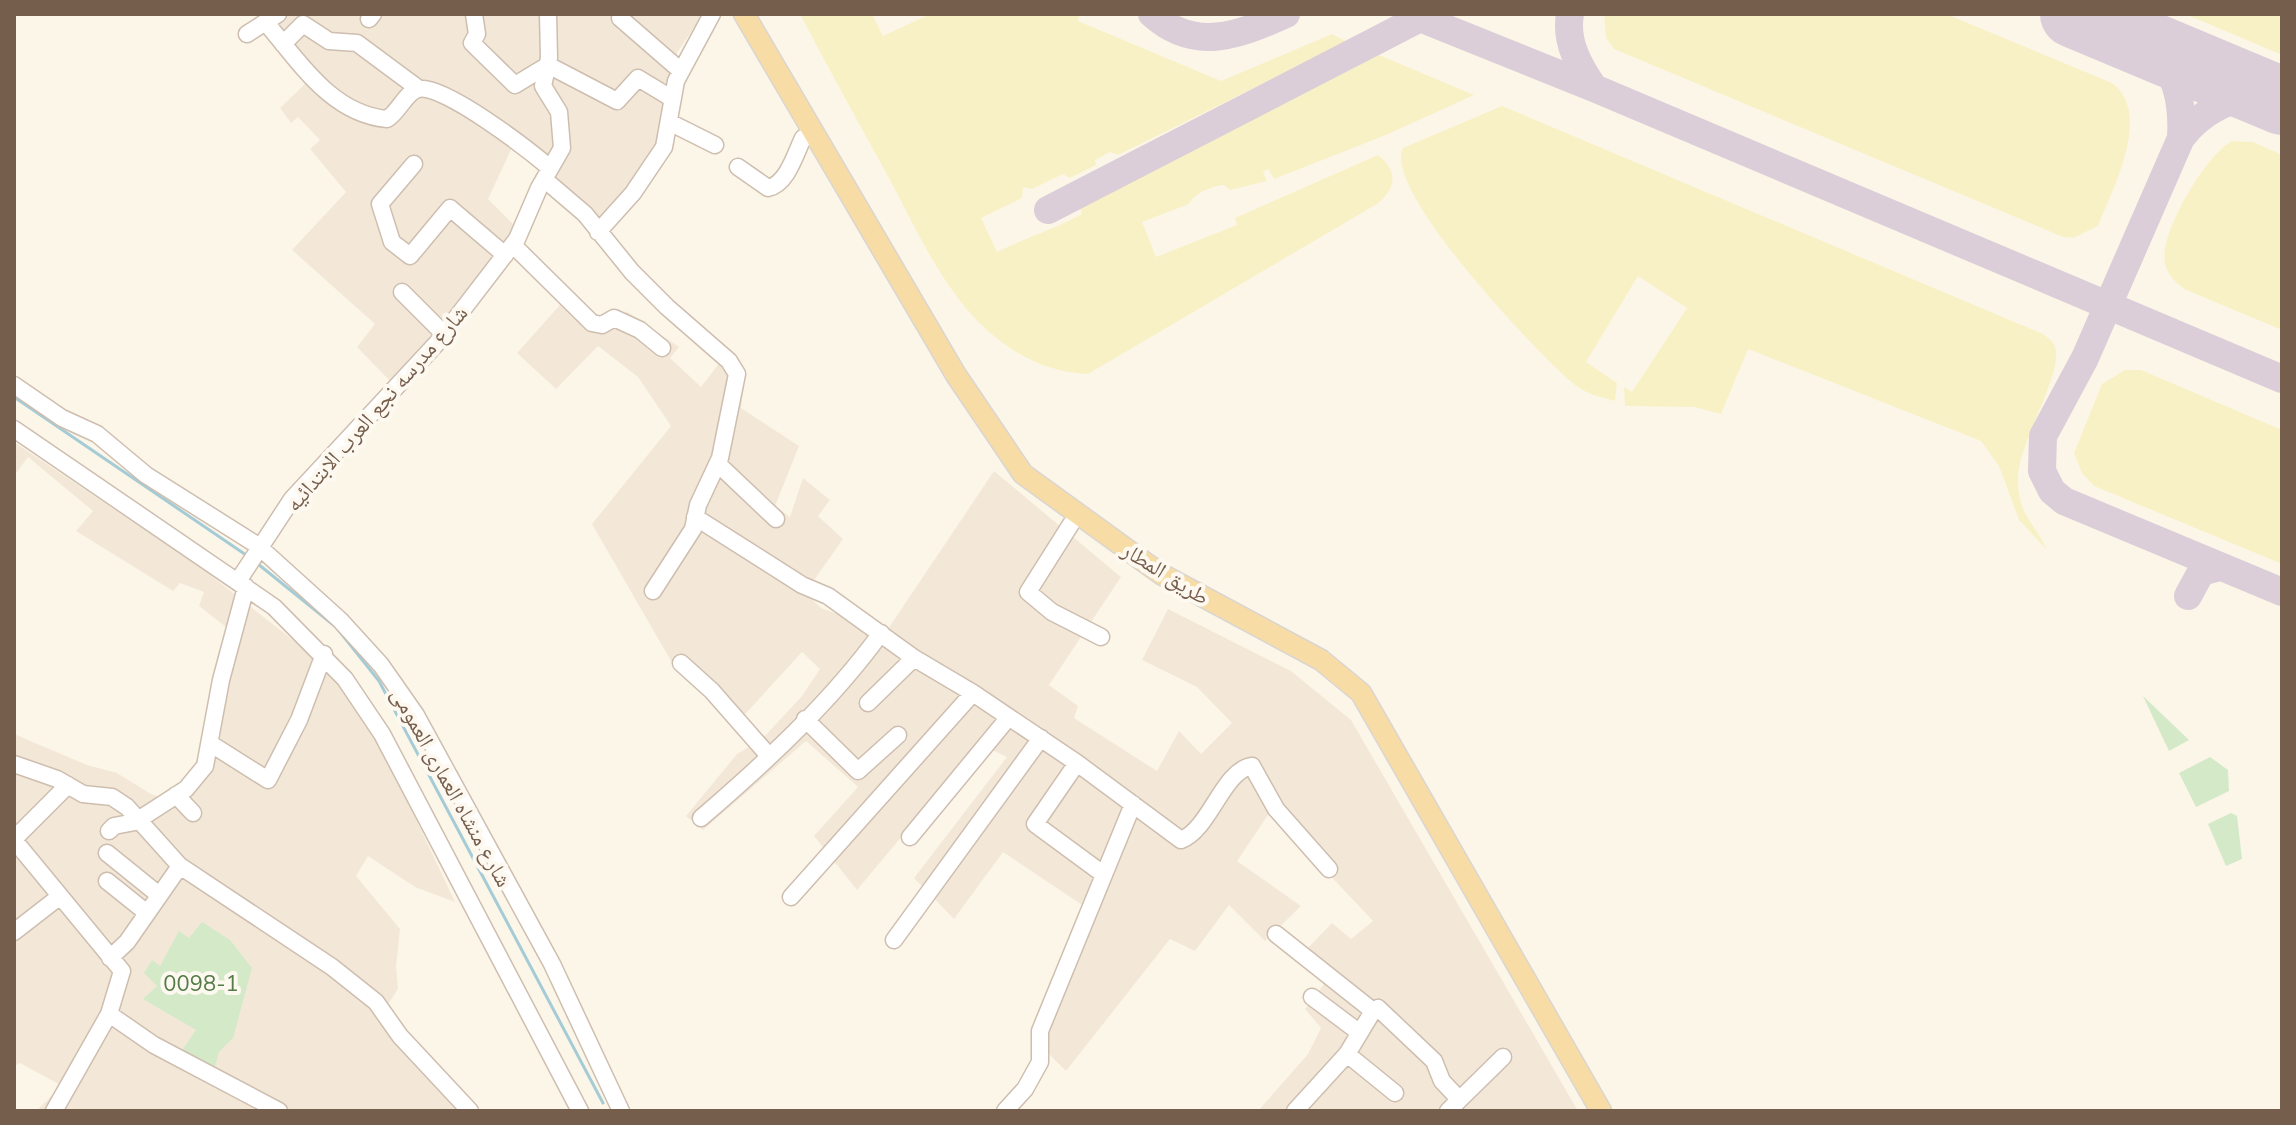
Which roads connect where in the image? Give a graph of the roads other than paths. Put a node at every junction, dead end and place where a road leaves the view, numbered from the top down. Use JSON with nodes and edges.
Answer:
{"nodes":[{"id":1,"x":548,"y":14,"type":"edge"},
{"id":2,"x":712,"y":14,"type":"edge"},
{"id":3,"x":730,"y":14,"type":"edge"},
{"id":4,"x":744,"y":14,"type":"edge"},
{"id":5,"x":480,"y":18,"type":"edge"},
{"id":6,"x":620,"y":18,"type":"dead end"},
{"id":7,"x":272,"y":19,"type":"edge"},
{"id":8,"x":247,"y":34,"type":"dead end"},
{"id":9,"x":283,"y":44,"type":"junction"},
{"id":10,"x":548,"y":65,"type":"junction"},
{"id":11,"x":681,"y":71,"type":"junction"},
{"id":12,"x":419,"y":89,"type":"junction"},
{"id":13,"x":782,"y":91,"type":"junction"},
{"id":14,"x":671,"y":98,"type":"junction"},
{"id":15,"x":669,"y":122,"type":"junction"},
{"id":16,"x":803,"y":138,"type":"junction"},
{"id":17,"x":715,"y":145,"type":"dead end"},
{"id":18,"x":414,"y":164,"type":"dead end"},
{"id":19,"x":738,"y":167,"type":"dead end"},
{"id":20,"x":547,"y":174,"type":"junction"},
{"id":21,"x":598,"y":232,"type":"junction"},
{"id":22,"x":509,"y":250,"type":"junction"},
{"id":23,"x":402,"y":292,"type":"dead end"},
{"id":24,"x":444,"y":334,"type":"junction"},
{"id":25,"x":662,"y":348,"type":"dead end"},
{"id":26,"x":14,"y":385,"type":"edge"},
{"id":27,"x":14,"y":429,"type":"edge"},
{"id":28,"x":718,"y":464,"type":"junction"},
{"id":29,"x":695,"y":517,"type":"junction"},
{"id":30,"x":776,"y":519,"type":"dead end"},
{"id":31,"x":1071,"y":524,"type":"junction"},
{"id":32,"x":262,"y":549,"type":"junction"},
{"id":33,"x":242,"y":584,"type":"junction"},
{"id":34,"x":653,"y":591,"type":"dead end"},
{"id":35,"x":881,"y":633,"type":"junction"},
{"id":36,"x":1101,"y":637,"type":"dead end"},
{"id":37,"x":324,"y":654,"type":"junction"},
{"id":38,"x":914,"y":658,"type":"junction"},
{"id":39,"x":681,"y":663,"type":"dead end"},
{"id":40,"x":973,"y":693,"type":"junction"},
{"id":41,"x":868,"y":703,"type":"dead end"},
{"id":42,"x":1009,"y":717,"type":"junction"},
{"id":43,"x":805,"y":719,"type":"junction"},
{"id":44,"x":898,"y":735,"type":"dead end"},
{"id":45,"x":1041,"y":738,"type":"junction"},
{"id":46,"x":211,"y":744,"type":"junction"},
{"id":47,"x":769,"y":756,"type":"junction"},
{"id":48,"x":1077,"y":763,"type":"junction"},
{"id":49,"x":14,"y":764,"type":"edge"},
{"id":50,"x":68,"y":785,"type":"junction"},
{"id":51,"x":176,"y":795,"type":"junction"},
{"id":52,"x":1133,"y":804,"type":"junction"},
{"id":53,"x":193,"y":813,"type":"dead end"},
{"id":54,"x":701,"y":818,"type":"dead end"},
{"id":55,"x":139,"y":819,"type":"junction"},
{"id":56,"x":109,"y":831,"type":"dead end"},
{"id":57,"x":910,"y":837,"type":"dead end"},
{"id":58,"x":14,"y":840,"type":"edge"},
{"id":59,"x":107,"y":853,"type":"dead end"},
{"id":60,"x":180,"y":866,"type":"junction"},
{"id":61,"x":1329,"y":869,"type":"dead end"},
{"id":62,"x":1103,"y":874,"type":"junction"},
{"id":63,"x":107,"y":881,"type":"dead end"},
{"id":64,"x":159,"y":895,"type":"junction"},
{"id":65,"x":59,"y":897,"type":"junction"},
{"id":66,"x":791,"y":897,"type":"dead end"},
{"id":67,"x":147,"y":913,"type":"junction"},
{"id":68,"x":14,"y":932,"type":"edge"},
{"id":69,"x":1276,"y":934,"type":"dead end"},
{"id":70,"x":894,"y":940,"type":"dead end"},
{"id":71,"x":110,"y":958,"type":"junction"},
{"id":72,"x":1312,"y":997,"type":"dead end"},
{"id":73,"x":1373,"y":1011,"type":"junction"},
{"id":74,"x":109,"y":1014,"type":"junction"},
{"id":75,"x":1360,"y":1033,"type":"junction"},
{"id":76,"x":1347,"y":1054,"type":"junction"},
{"id":77,"x":1503,"y":1057,"type":"dead end"},
{"id":78,"x":1395,"y":1093,"type":"dead end"},
{"id":79,"x":1457,"y":1105,"type":"edge"},
{"id":80,"x":467,"y":1110,"type":"edge"},
{"id":81,"x":617,"y":1110,"type":"edge"},
{"id":82,"x":54,"y":1111,"type":"edge"},
{"id":83,"x":279,"y":1111,"type":"edge"},
{"id":84,"x":580,"y":1111,"type":"edge"},
{"id":85,"x":1005,"y":1111,"type":"edge"},
{"id":86,"x":1295,"y":1111,"type":"edge"},
{"id":87,"x":1588,"y":1111,"type":"edge"},
{"id":88,"x":1601,"y":1111,"type":"edge"}],
"edges":[{"from":1,"to":10,"type":"street","name":"شارع مدرسه نجع العرب الابتدائيه"},
{"from":2,"to":11,"type":"street"},
{"from":3,"to":13,"type":"main road","name":"طريق المطار"},
{"from":4,"to":13,"type":"main road","name":"طريق المطار"},
{"from":5,"to":10,"type":"street"},
{"from":6,"to":11,"type":"street"},
{"from":7,"to":8,"type":"street"},
{"from":7,"to":9,"type":"street"},
{"from":9,"to":12,"type":"street"},
{"from":9,"to":12,"type":"street"},
{"from":10,"to":14,"type":"street"},
{"from":10,"to":20,"type":"street","name":"شارع مدرسه نجع العرب الابتدائيه"},
{"from":11,"to":14,"type":"street"},
{"from":12,"to":20,"type":"street"},
{"from":13,"to":16,"type":"main road","name":"طريق المطار"},
{"from":13,"to":88,"type":"main road","name":"طريق المطار"},
{"from":14,"to":15,"type":"street"},
{"from":15,"to":17,"type":"street"},
{"from":15,"to":21,"type":"street"},
{"from":16,"to":19,"type":"street"},
{"from":16,"to":31,"type":"main road","name":"طريق المطار"},
{"from":18,"to":22,"type":"street"},
{"from":20,"to":21,"type":"street"},
{"from":20,"to":22,"type":"street","name":"شارع مدرسه نجع العرب الابتدائيه"},
{"from":21,"to":28,"type":"street"},
{"from":22,"to":24,"type":"street","name":"شارع مدرسه نجع العرب الابتدائيه"},
{"from":22,"to":25,"type":"street"},
{"from":23,"to":24,"type":"street"},
{"from":24,"to":32,"type":"street","name":"شارع مدرسه نجع العرب الابتدائيه"},
{"from":26,"to":32,"type":"street","name":"شارع منشاه العمارى العمومى"},
{"from":27,"to":33,"type":"street","name":"شارع منشاه العمارى العمومى"},
{"from":28,"to":29,"type":"street"},
{"from":28,"to":30,"type":"street"},
{"from":29,"to":34,"type":"street"},
{"from":29,"to":35,"type":"street"},
{"from":31,"to":36,"type":"street"},
{"from":31,"to":87,"type":"main road","name":"طريق المطار"},
{"from":32,"to":33,"type":"street","name":"شارع مدرسه نجع العرب الابتدائيه"},
{"from":32,"to":81,"type":"street","name":"شارع منشاه العمارى العمومى"},
{"from":33,"to":37,"type":"street","name":"شارع منشاه العمارى العمومى"},
{"from":33,"to":46,"type":"street"},
{"from":35,"to":38,"type":"street"},
{"from":35,"to":43,"type":"street"},
{"from":37,"to":46,"type":"street"},
{"from":37,"to":84,"type":"street","name":"شارع منشاه العمارى العمومى"},
{"from":38,"to":40,"type":"street"},
{"from":38,"to":41,"type":"street"},
{"from":39,"to":47,"type":"street"},
{"from":40,"to":42,"type":"street"},
{"from":40,"to":66,"type":"street"},
{"from":42,"to":45,"type":"street"},
{"from":42,"to":57,"type":"street"},
{"from":43,"to":44,"type":"street"},
{"from":43,"to":47,"type":"street"},
{"from":45,"to":48,"type":"street"},
{"from":45,"to":70,"type":"street"},
{"from":46,"to":51,"type":"street"},
{"from":47,"to":54,"type":"street"},
{"from":48,"to":52,"type":"street"},
{"from":48,"to":62,"type":"street"},
{"from":49,"to":50,"type":"street"},
{"from":50,"to":55,"type":"street"},
{"from":50,"to":58,"type":"street"},
{"from":51,"to":53,"type":"street"},
{"from":51,"to":55,"type":"street"},
{"from":52,"to":61,"type":"street"},
{"from":52,"to":62,"type":"street"},
{"from":55,"to":56,"type":"street"},
{"from":55,"to":60,"type":"street"},
{"from":58,"to":65,"type":"street"},
{"from":59,"to":64,"type":"street"},
{"from":60,"to":64,"type":"street"},
{"from":60,"to":80,"type":"street"},
{"from":62,"to":85,"type":"street"},
{"from":63,"to":67,"type":"street"},
{"from":64,"to":67,"type":"street"},
{"from":65,"to":68,"type":"street"},
{"from":65,"to":71,"type":"street"},
{"from":67,"to":71,"type":"street"},
{"from":69,"to":73,"type":"street"},
{"from":71,"to":74,"type":"street"},
{"from":72,"to":75,"type":"street"},
{"from":73,"to":75,"type":"street"},
{"from":73,"to":79,"type":"street"},
{"from":74,"to":82,"type":"street"},
{"from":74,"to":83,"type":"street"},
{"from":75,"to":76,"type":"street"},
{"from":76,"to":78,"type":"street"},
{"from":76,"to":86,"type":"street"},
{"from":77,"to":79,"type":"street"}]}
